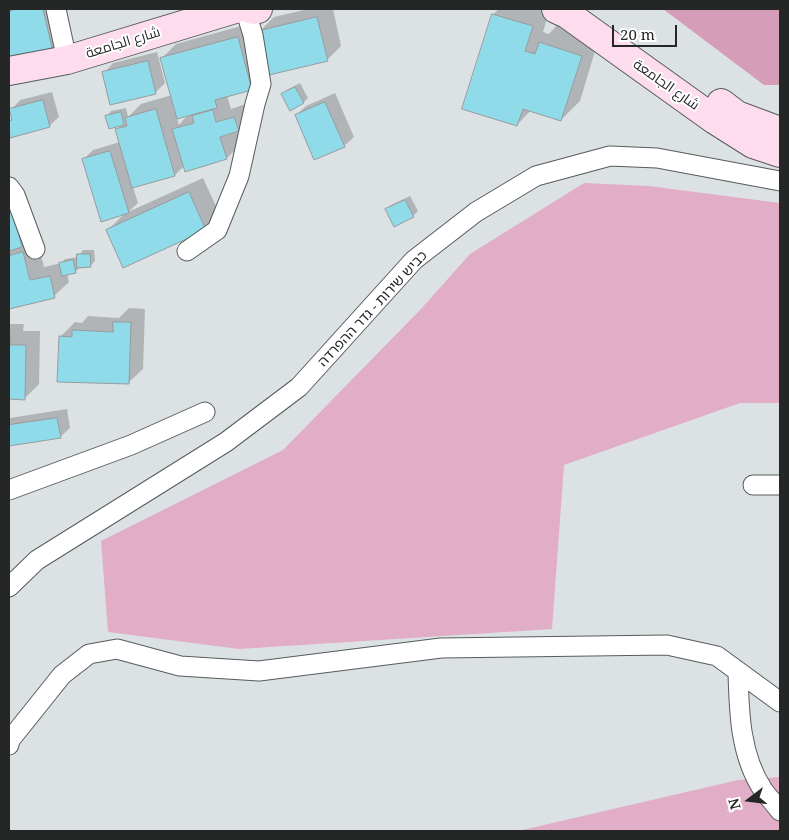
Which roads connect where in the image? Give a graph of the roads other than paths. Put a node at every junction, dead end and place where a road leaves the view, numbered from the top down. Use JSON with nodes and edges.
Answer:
{"nodes":[{"id":1,"x":56,"y":9,"type":"edge"},
{"id":2,"x":235,"y":9,"type":"edge"},
{"id":3,"x":245,"y":9,"type":"edge"},
{"id":4,"x":250,"y":9,"type":"edge"},
{"id":5,"x":258,"y":9,"type":"edge"},
{"id":6,"x":556,"y":9,"type":"edge"},
{"id":7,"x":589,"y":9,"type":"edge"},
{"id":8,"x":66,"y":60,"type":"junction"},
{"id":9,"x":9,"y":72,"type":"edge"},
{"id":10,"x":780,"y":131,"type":"edge"},
{"id":11,"x":780,"y":153,"type":"edge"},
{"id":12,"x":780,"y":182,"type":"edge"},
{"id":13,"x":9,"y":187,"type":"edge"},
{"id":14,"x":35,"y":249,"type":"dead end"},
{"id":15,"x":187,"y":251,"type":"dead end"},
{"id":16,"x":205,"y":412,"type":"dead end"},
{"id":17,"x":753,"y":485,"type":"dead end"},
{"id":18,"x":780,"y":485,"type":"edge"},
{"id":19,"x":9,"y":490,"type":"edge"},
{"id":20,"x":9,"y":587,"type":"edge"},
{"id":21,"x":738,"y":672,"type":"junction"},
{"id":22,"x":780,"y":702,"type":"edge"},
{"id":23,"x":9,"y":745,"type":"edge"},
{"id":24,"x":780,"y":811,"type":"edge"}],
"edges":[{"from":1,"to":8,"type":"street"},
{"from":2,"to":8,"type":"main road","name":"شارع الجامعة"},
{"from":3,"to":15,"type":"street"},
{"from":4,"to":5,"type":"main road"},
{"from":6,"to":11,"type":"main road","name":"شارع الجامعة"},
{"from":7,"to":10,"type":"main road","name":"شارع الجامعة"},
{"from":8,"to":9,"type":"main road","name":"شارع الجامعة"},
{"from":12,"to":20,"type":"street","name":"כביש שירות - גדר ההפרדה"},
{"from":13,"to":14,"type":"street"},
{"from":16,"to":19,"type":"street"},
{"from":17,"to":18,"type":"street"},
{"from":21,"to":22,"type":"street"},
{"from":21,"to":23,"type":"street"},
{"from":21,"to":24,"type":"street"}]}
